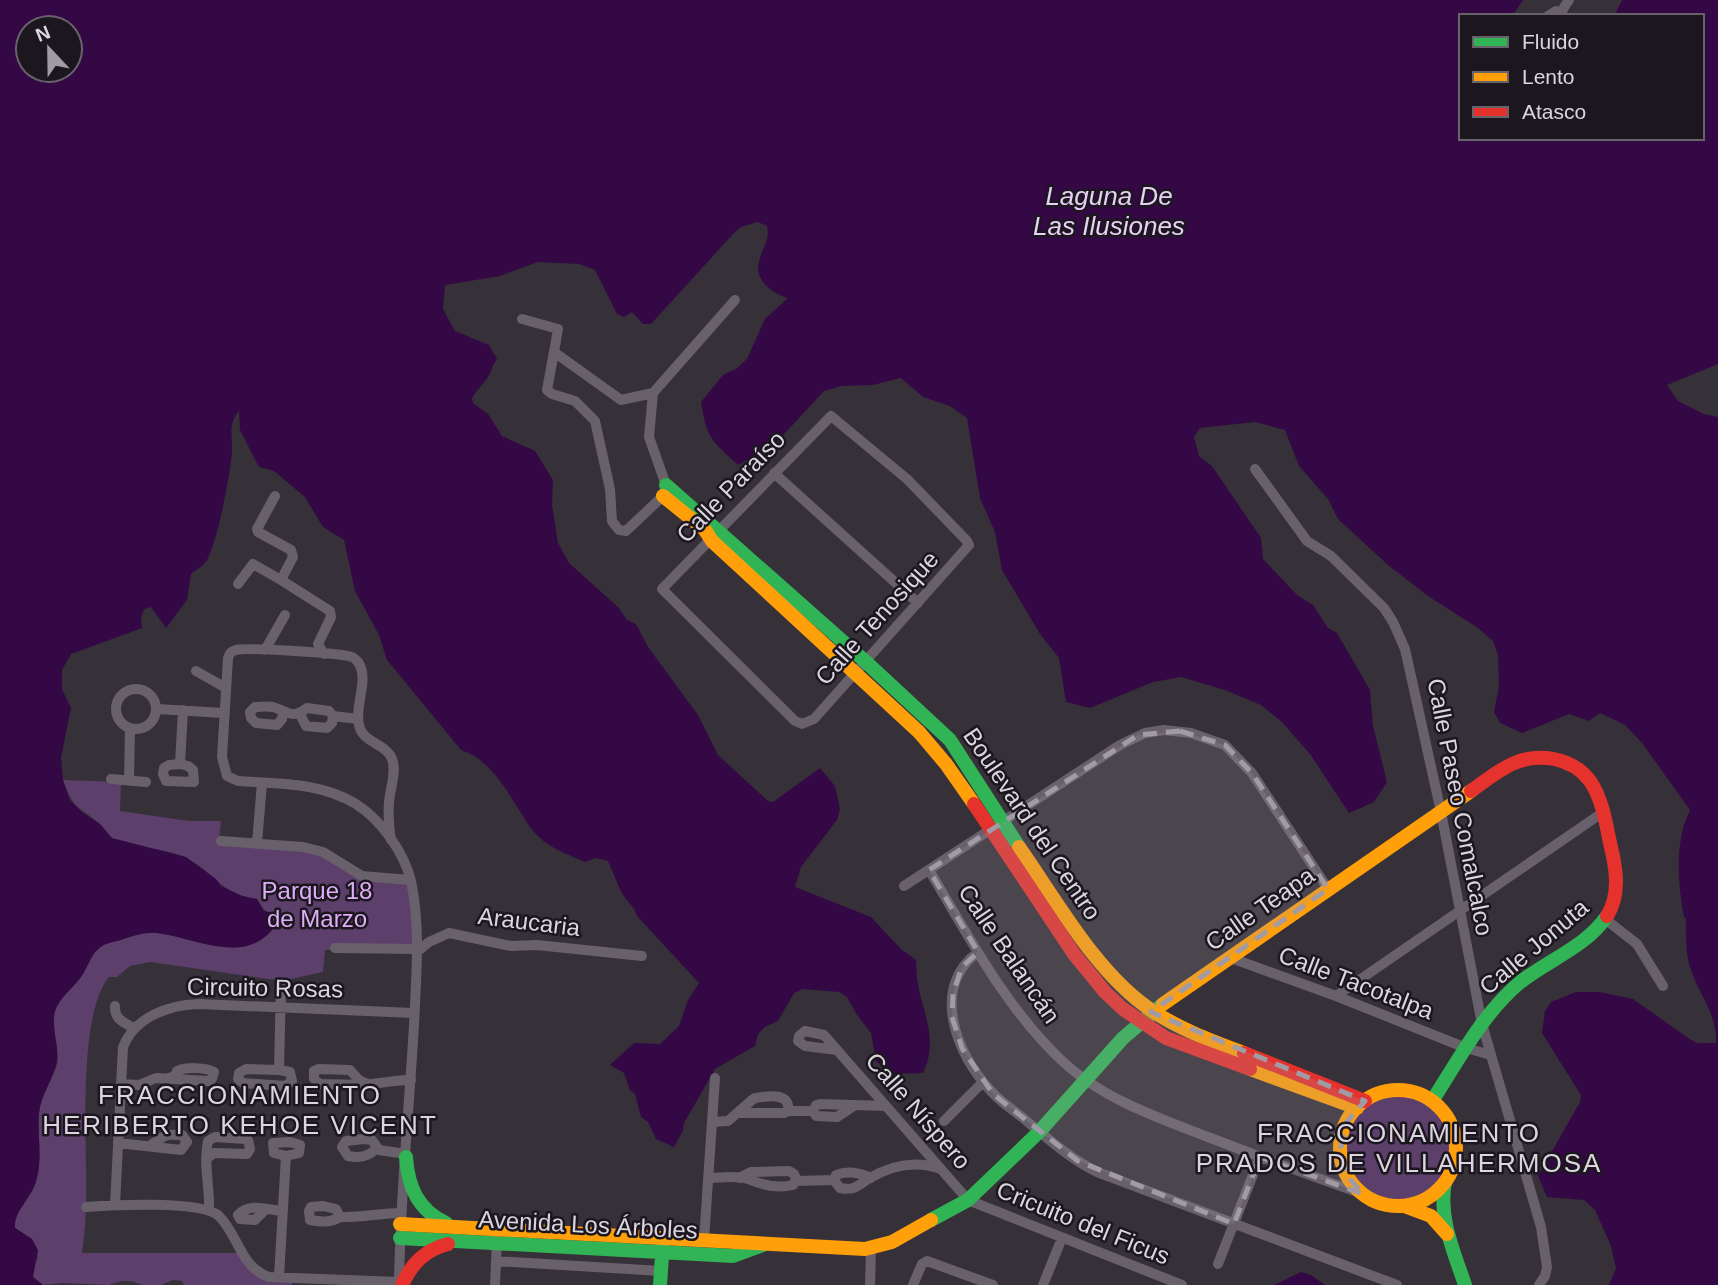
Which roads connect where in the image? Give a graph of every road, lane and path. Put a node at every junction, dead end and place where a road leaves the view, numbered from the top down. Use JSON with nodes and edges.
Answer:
{"nodes":[{"id":1,"x":1569,"y":0,"type":"edge"},
{"id":2,"x":1563,"y":14,"type":"edge"},
{"id":3,"x":735,"y":300,"type":"dead end"},
{"id":4,"x":522,"y":319,"type":"dead end"},
{"id":5,"x":554,"y":352,"type":"junction"},
{"id":6,"x":653,"y":393,"type":"junction"},
{"id":7,"x":1255,"y":469,"type":"dead end"},
{"id":8,"x":774,"y":473,"type":"junction"},
{"id":9,"x":664,"y":490,"type":"junction"},
{"id":10,"x":275,"y":496,"type":"dead end"},
{"id":11,"x":713,"y":534,"type":"junction"},
{"id":12,"x":965,"y":538,"type":"joint"},
{"id":13,"x":281,"y":580,"type":"junction"},
{"id":14,"x":238,"y":584,"type":"dead end"},
{"id":15,"x":918,"y":603,"type":"junction"},
{"id":16,"x":285,"y":615,"type":"dead end"},
{"id":17,"x":265,"y":650,"type":"junction"},
{"id":18,"x":324,"y":654,"type":"junction"},
{"id":19,"x":866,"y":662,"type":"junction"},
{"id":20,"x":196,"y":671,"type":"dead end"},
{"id":21,"x":856,"y":673,"type":"junction"},
{"id":22,"x":226,"y":688,"type":"junction"},
{"id":23,"x":157,"y":709,"type":"junction"},
{"id":24,"x":183,"y":710,"type":"junction"},
{"id":25,"x":224,"y":713,"type":"junction"},
{"id":26,"x":286,"y":713,"type":"junction"},
{"id":27,"x":300,"y":713,"type":"junction"},
{"id":28,"x":333,"y":716,"type":"junction"},
{"id":29,"x":358,"y":719,"type":"junction"},
{"id":30,"x":808,"y":723,"type":"joint"},
{"id":31,"x":130,"y":728,"type":"junction"},
{"id":32,"x":180,"y":764,"type":"dead end"},
{"id":33,"x":111,"y":779,"type":"dead end"},
{"id":34,"x":129,"y":780,"type":"junction"},
{"id":35,"x":146,"y":782,"type":"dead end"},
{"id":36,"x":262,"y":783,"type":"junction"},
{"id":37,"x":1441,"y":812,"type":"junction"},
{"id":38,"x":1602,"y":813,"type":"junction"},
{"id":39,"x":996,"y":825,"type":"junction"},
{"id":40,"x":391,"y":840,"type":"junction"},
{"id":41,"x":221,"y":841,"type":"dead end"},
{"id":42,"x":257,"y":843,"type":"junction"},
{"id":43,"x":929,"y":870,"type":"junction"},
{"id":44,"x":410,"y":880,"type":"junction"},
{"id":45,"x":904,"y":886,"type":"dead end"},
{"id":46,"x":1328,"y":889,"type":"junction"},
{"id":47,"x":1459,"y":910,"type":"junction"},
{"id":48,"x":1605,"y":919,"type":"junction"},
{"id":49,"x":335,"y":948,"type":"dead end"},
{"id":50,"x":417,"y":951,"type":"junction"},
{"id":51,"x":978,"y":953,"type":"junction"},
{"id":52,"x":642,"y":956,"type":"dead end"},
{"id":53,"x":1231,"y":958,"type":"junction"},
{"id":54,"x":281,"y":984,"type":"dead end"},
{"id":55,"x":1664,"y":986,"type":"dead end"},
{"id":56,"x":1336,"y":996,"type":"junction"},
{"id":57,"x":115,"y":1006,"type":"dead end"},
{"id":58,"x":281,"y":1007,"type":"junction"},
{"id":59,"x":1152,"y":1012,"type":"junction"},
{"id":60,"x":414,"y":1013,"type":"junction"},
{"id":61,"x":1139,"y":1021,"type":"junction"},
{"id":62,"x":1482,"y":1024,"type":"junction"},
{"id":63,"x":134,"y":1028,"type":"junction"},
{"id":64,"x":1466,"y":1048,"type":"junction"},
{"id":65,"x":836,"y":1050,"type":"dead end"},
{"id":66,"x":1491,"y":1055,"type":"junction"},
{"id":67,"x":279,"y":1070,"type":"junction"},
{"id":68,"x":169,"y":1078,"type":"dead end"},
{"id":69,"x":715,"y":1078,"type":"dead end"},
{"id":70,"x":411,"y":1080,"type":"junction"},
{"id":71,"x":1085,"y":1080,"type":"junction"},
{"id":72,"x":983,"y":1082,"type":"junction"},
{"id":73,"x":121,"y":1084,"type":"junction"},
{"id":74,"x":369,"y":1084,"type":"junction"},
{"id":75,"x":1432,"y":1101,"type":"junction"},
{"id":76,"x":1361,"y":1105,"type":"junction"},
{"id":77,"x":887,"y":1106,"type":"junction"},
{"id":78,"x":788,"y":1111,"type":"junction"},
{"id":79,"x":737,"y":1113,"type":"junction"},
{"id":80,"x":944,"y":1121,"type":"dead end"},
{"id":81,"x":712,"y":1122,"type":"junction"},
{"id":82,"x":1039,"y":1132,"type":"junction"},
{"id":83,"x":118,"y":1143,"type":"junction"},
{"id":84,"x":151,"y":1145,"type":"dead end"},
{"id":85,"x":376,"y":1148,"type":"dead end"},
{"id":86,"x":286,"y":1156,"type":"dead end"},
{"id":87,"x":406,"y":1156,"type":"junction"},
{"id":88,"x":1260,"y":1157,"type":"junction"},
{"id":89,"x":206,"y":1159,"type":"dead end"},
{"id":90,"x":944,"y":1171,"type":"junction"},
{"id":91,"x":708,"y":1178,"type":"junction"},
{"id":92,"x":871,"y":1178,"type":"junction"},
{"id":93,"x":834,"y":1180,"type":"junction"},
{"id":94,"x":1445,"y":1182,"type":"junction"},
{"id":95,"x":1363,"y":1194,"type":"junction"},
{"id":96,"x":968,"y":1200,"type":"junction"},
{"id":97,"x":115,"y":1205,"type":"junction"},
{"id":98,"x":1404,"y":1206,"type":"junction"},
{"id":99,"x":86,"y":1207,"type":"dead end"},
{"id":100,"x":209,"y":1210,"type":"junction"},
{"id":101,"x":283,"y":1211,"type":"junction"},
{"id":102,"x":219,"y":1216,"type":"junction"},
{"id":103,"x":340,"y":1217,"type":"dead end"},
{"id":104,"x":1234,"y":1224,"type":"junction"},
{"id":105,"x":401,"y":1225,"type":"junction"},
{"id":106,"x":457,"y":1227,"type":"junction"},
{"id":107,"x":498,"y":1236,"type":"junction"},
{"id":108,"x":1062,"y":1238,"type":"junction"},
{"id":109,"x":704,"y":1240,"type":"junction"},
{"id":110,"x":1452,"y":1241,"type":"junction"},
{"id":111,"x":472,"y":1242,"type":"junction"},
{"id":112,"x":771,"y":1243,"type":"junction"},
{"id":113,"x":662,"y":1245,"type":"junction"},
{"id":114,"x":871,"y":1249,"type":"junction"},
{"id":115,"x":496,"y":1261,"type":"junction"},
{"id":116,"x":1219,"y":1264,"type":"dead end"},
{"id":117,"x":279,"y":1277,"type":"junction"},
{"id":118,"x":661,"y":1278,"type":"edge"},
{"id":119,"x":1169,"y":1282,"type":"edge"},
{"id":120,"x":400,"y":1284,"type":"edge"},
{"id":121,"x":989,"y":1284,"type":"edge"},
{"id":122,"x":495,"y":1285,"type":"edge"},
{"id":123,"x":870,"y":1285,"type":"edge"},
{"id":124,"x":913,"y":1285,"type":"edge"},
{"id":125,"x":1043,"y":1285,"type":"edge"},
{"id":126,"x":1182,"y":1285,"type":"edge"},
{"id":127,"x":1397,"y":1285,"type":"edge"},
{"id":128,"x":1465,"y":1285,"type":"edge"},
{"id":129,"x":1539,"y":1285,"type":"edge"}],
"edges":[{"from":1,"to":2,"type":"street"},
{"from":3,"to":6,"type":"street"},
{"from":4,"to":5,"type":"street"},
{"from":5,"to":6,"type":"street"},
{"from":5,"to":9,"type":"street"},
{"from":6,"to":9,"type":"street"},
{"from":7,"to":37,"type":"street","name":"Calle Paseo Comalcalco"},
{"from":8,"to":11,"type":"street","name":"Calle Paraíso"},
{"from":8,"to":12,"type":"street","name":"Calle Paraíso"},
{"from":8,"to":15,"type":"street"},
{"from":9,"to":11,"type":"street","name":"Boulevard del Centro"},
{"from":10,"to":13,"type":"street"},
{"from":11,"to":19,"type":"street","name":"Boulevard del Centro"},
{"from":11,"to":21,"type":"street","name":"Boulevard del Centro"},
{"from":11,"to":30,"type":"street","name":"Calle Paraíso"},
{"from":12,"to":15,"type":"street","name":"Calle Tenosique"},
{"from":13,"to":14,"type":"street"},
{"from":13,"to":18,"type":"street"},
{"from":15,"to":19,"type":"street","name":"Calle Tenosique"},
{"from":16,"to":17,"type":"street"},
{"from":17,"to":18,"type":"street"},
{"from":17,"to":22,"type":"street"},
{"from":18,"to":29,"type":"street"},
{"from":19,"to":21,"type":"street","name":"Calle Tenosique"},
{"from":19,"to":39,"type":"street","name":"Boulevard del Centro"},
{"from":20,"to":22,"type":"street"},
{"from":21,"to":30,"type":"street","name":"Calle Tenosique"},
{"from":21,"to":39,"type":"street","name":"Boulevard del Centro"},
{"from":22,"to":25,"type":"street"},
{"from":23,"to":24,"type":"street"},
{"from":23,"to":31,"type":"street"},
{"from":23,"to":31,"type":"street"},
{"from":24,"to":25,"type":"street"},
{"from":24,"to":32,"type":"street"},
{"from":25,"to":36,"type":"street"},
{"from":26,"to":26,"type":"street"},
{"from":26,"to":27,"type":"street"},
{"from":27,"to":28,"type":"street"},
{"from":27,"to":28,"type":"street"},
{"from":28,"to":29,"type":"street"},
{"from":29,"to":40,"type":"street"},
{"from":31,"to":34,"type":"street"},
{"from":33,"to":34,"type":"street"},
{"from":34,"to":35,"type":"street"},
{"from":36,"to":40,"type":"street"},
{"from":36,"to":42,"type":"street"},
{"from":37,"to":38,"type":"street","name":"Calle Teapa"},
{"from":37,"to":46,"type":"street","name":"Calle Teapa"},
{"from":37,"to":47,"type":"street","name":"Calle Paseo Comalcalco"},
{"from":38,"to":47,"type":"street"},
{"from":38,"to":48,"type":"street","name":"Calle Jonuta"},
{"from":39,"to":43,"type":"street"},
{"from":39,"to":46,"type":"street"},
{"from":39,"to":59,"type":"street","name":"Boulevard del Centro"},
{"from":39,"to":61,"type":"street","name":"Boulevard del Centro"},
{"from":40,"to":44,"type":"street"},
{"from":41,"to":42,"type":"street"},
{"from":42,"to":44,"type":"street"},
{"from":43,"to":45,"type":"street"},
{"from":43,"to":51,"type":"street","name":"Calle Balancán"},
{"from":44,"to":50,"type":"street"},
{"from":46,"to":53,"type":"street","name":"Calle Teapa"},
{"from":47,"to":56,"type":"street"},
{"from":47,"to":62,"type":"street","name":"Calle Paseo Comalcalco"},
{"from":48,"to":55,"type":"street"},
{"from":48,"to":62,"type":"street","name":"Calle Jonuta"},
{"from":49,"to":50,"type":"street"},
{"from":50,"to":52,"type":"street","name":"Araucaria"},
{"from":50,"to":60,"type":"street"},
{"from":51,"to":71,"type":"street","name":"Calle Balancán"},
{"from":51,"to":72,"type":"street"},
{"from":53,"to":56,"type":"street","name":"Calle Tacotalpa"},
{"from":53,"to":59,"type":"street","name":"Calle Teapa"},
{"from":54,"to":58,"type":"street"},
{"from":56,"to":64,"type":"street","name":"Calle Tacotalpa"},
{"from":57,"to":63,"type":"street"},
{"from":58,"to":60,"type":"street","name":"Circuito Rosas"},
{"from":58,"to":63,"type":"street","name":"Circuito Rosas"},
{"from":58,"to":67,"type":"street"},
{"from":59,"to":61,"type":"street","name":"Calle Teapa"},
{"from":59,"to":76,"type":"street","name":"Boulevard del Centro"},
{"from":60,"to":70,"type":"street"},
{"from":61,"to":71,"type":"street","name":"Calle Teapa"},
{"from":61,"to":76,"type":"street","name":"Boulevard del Centro"},
{"from":62,"to":64,"type":"street","name":"Calle Jonuta"},
{"from":62,"to":66,"type":"street","name":"Calle Paseo Comalcalco"},
{"from":63,"to":73,"type":"street"},
{"from":64,"to":66,"type":"street","name":"Calle Tacotalpa"},
{"from":64,"to":75,"type":"street","name":"Calle Jonuta"},
{"from":65,"to":77,"type":"street","name":"Calle Níspero"},
{"from":66,"to":129,"type":"street","name":"Calle Paseo Comalcalco"},
{"from":67,"to":67,"type":"street"},
{"from":68,"to":73,"type":"street"},
{"from":69,"to":81,"type":"street"},
{"from":70,"to":74,"type":"street"},
{"from":70,"to":87,"type":"street"},
{"from":71,"to":82,"type":"street","name":"Calle Teapa"},
{"from":71,"to":88,"type":"street","name":"Calle Balancán"},
{"from":72,"to":80,"type":"street"},
{"from":72,"to":82,"type":"street"},
{"from":73,"to":83,"type":"street"},
{"from":74,"to":74,"type":"street"},
{"from":75,"to":76,"type":"street"},
{"from":75,"to":94,"type":"street"},
{"from":76,"to":95,"type":"street"},
{"from":77,"to":78,"type":"street"},
{"from":77,"to":90,"type":"street","name":"Calle Níspero"},
{"from":78,"to":79,"type":"street"},
{"from":78,"to":79,"type":"street"},
{"from":79,"to":81,"type":"street"},
{"from":81,"to":91,"type":"street"},
{"from":82,"to":96,"type":"street","name":"Calle Teapa"},
{"from":82,"to":104,"type":"street"},
{"from":83,"to":84,"type":"street"},
{"from":83,"to":97,"type":"street"},
{"from":85,"to":87,"type":"street"},
{"from":86,"to":101,"type":"street"},
{"from":87,"to":105,"type":"street"},
{"from":87,"to":106,"type":"street"},
{"from":88,"to":95,"type":"street","name":"Calle Balancán"},
{"from":88,"to":104,"type":"street"},
{"from":89,"to":100,"type":"street"},
{"from":90,"to":92,"type":"street"},
{"from":90,"to":96,"type":"street","name":"Calle Níspero"},
{"from":91,"to":93,"type":"street"},
{"from":91,"to":109,"type":"street"},
{"from":92,"to":93,"type":"street"},
{"from":92,"to":93,"type":"street"},
{"from":94,"to":98,"type":"street"},
{"from":94,"to":110,"type":"street"},
{"from":95,"to":98,"type":"street"},
{"from":96,"to":108,"type":"street","name":"Cricuito del Ficus"},
{"from":96,"to":114,"type":"street","name":"Avenida Los Árboles"},
{"from":97,"to":99,"type":"street"},
{"from":97,"to":100,"type":"street"},
{"from":98,"to":110,"type":"street"},
{"from":100,"to":102,"type":"street"},
{"from":101,"to":102,"type":"street"},
{"from":101,"to":117,"type":"street"},
{"from":102,"to":117,"type":"street"},
{"from":103,"to":105,"type":"street"},
{"from":104,"to":116,"type":"street"},
{"from":104,"to":127,"type":"street"},
{"from":105,"to":106,"type":"street","name":"Avenida Los Árboles"},
{"from":105,"to":111,"type":"street","name":"Avenida Los Árboles"},
{"from":105,"to":120,"type":"street"},
{"from":106,"to":107,"type":"street","name":"Avenida Los Árboles"},
{"from":107,"to":111,"type":"street","name":"Avenida Los Árboles"},
{"from":107,"to":113,"type":"street","name":"Avenida Los Árboles"},
{"from":107,"to":115,"type":"street"},
{"from":108,"to":119,"type":"street","name":"Cricuito del Ficus"},
{"from":108,"to":125,"type":"street"},
{"from":109,"to":112,"type":"street","name":"Avenida Los Árboles"},
{"from":109,"to":113,"type":"street","name":"Avenida Los Árboles"},
{"from":110,"to":128,"type":"street"},
{"from":111,"to":120,"type":"street"},
{"from":112,"to":113,"type":"street","name":"Avenida Los Árboles"},
{"from":112,"to":114,"type":"street","name":"Avenida Los Árboles"},
{"from":113,"to":118,"type":"street"},
{"from":114,"to":123,"type":"street"},
{"from":115,"to":118,"type":"street"},
{"from":115,"to":122,"type":"street"},
{"from":117,"to":120,"type":"street"},
{"from":119,"to":126,"type":"street","name":"Cricuito del Ficus"},
{"from":121,"to":124,"type":"street"}]}
